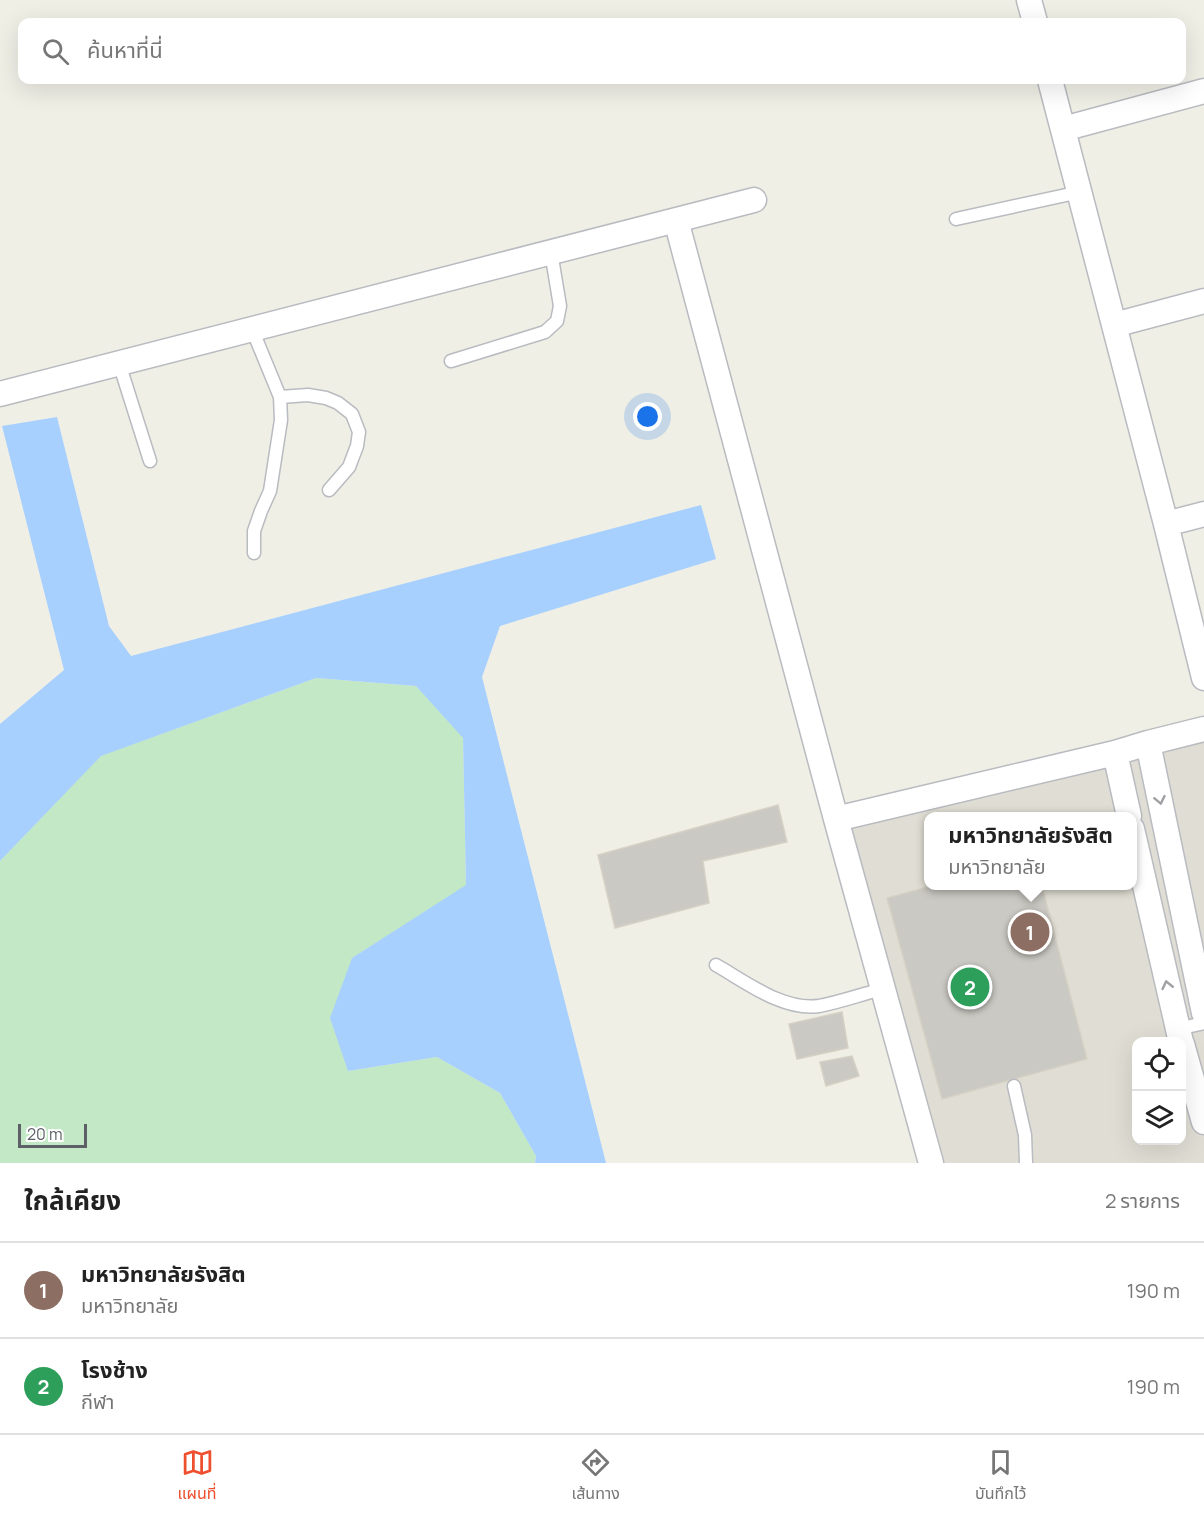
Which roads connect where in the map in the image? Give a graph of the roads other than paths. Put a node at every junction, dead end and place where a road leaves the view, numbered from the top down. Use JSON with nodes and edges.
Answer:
{"nodes":[{"id":1,"x":1029,"y":0,"type":"edge"},
{"id":2,"x":1034,"y":18,"type":"edge"},
{"id":3,"x":1051,"y":84,"type":"edge"},
{"id":4,"x":1204,"y":92,"type":"edge"},
{"id":5,"x":1063,"y":129,"type":"junction"},
{"id":6,"x":1080,"y":192,"type":"junction"},
{"id":7,"x":754,"y":200,"type":"dead end"},
{"id":8,"x":956,"y":219,"type":"dead end"},
{"id":9,"x":676,"y":220,"type":"junction"},
{"id":10,"x":551,"y":252,"type":"junction"},
{"id":11,"x":1204,"y":302,"type":"edge"},
{"id":12,"x":1114,"y":325,"type":"junction"},
{"id":13,"x":252,"y":329,"type":"junction"},
{"id":14,"x":451,"y":361,"type":"dead end"},
{"id":15,"x":118,"y":363,"type":"junction"},
{"id":16,"x":0,"y":394,"type":"edge"},
{"id":17,"x":280,"y":397,"type":"junction"},
{"id":18,"x":150,"y":461,"type":"dead end"},
{"id":19,"x":329,"y":490,"type":"dead end"},
{"id":20,"x":1204,"y":514,"type":"edge"},
{"id":21,"x":1166,"y":524,"type":"junction"},
{"id":22,"x":254,"y":553,"type":"dead end"},
{"id":23,"x":1204,"y":678,"type":"edge"},
{"id":24,"x":1204,"y":729,"type":"edge"},
{"id":25,"x":1148,"y":743,"type":"junction"},
{"id":26,"x":1115,"y":753,"type":"junction"},
{"id":27,"x":1128,"y":812,"type":"edge"},
{"id":28,"x":836,"y":819,"type":"junction"},
{"id":29,"x":1137,"y":851,"type":"edge"},
{"id":30,"x":716,"y":965,"type":"dead end"},
{"id":31,"x":883,"y":989,"type":"junction"},
{"id":32,"x":1204,"y":1013,"type":"edge"},
{"id":33,"x":1204,"y":1023,"type":"edge"},
{"id":34,"x":1180,"y":1037,"type":"edge"},
{"id":35,"x":1182,"y":1037,"type":"edge"},
{"id":36,"x":1186,"y":1059,"type":"edge"},
{"id":37,"x":1014,"y":1086,"type":"dead end"},
{"id":38,"x":1204,"y":1122,"type":"edge"},
{"id":39,"x":931,"y":1163,"type":"edge"},
{"id":40,"x":1026,"y":1163,"type":"edge"}],
"edges":[{"from":1,"to":2,"type":"street"},
{"from":3,"to":5,"type":"street"},
{"from":4,"to":5,"type":"street"},
{"from":5,"to":6,"type":"street"},
{"from":6,"to":8,"type":"lane"},
{"from":6,"to":12,"type":"street"},
{"from":7,"to":9,"type":"street"},
{"from":9,"to":10,"type":"street"},
{"from":9,"to":28,"type":"street"},
{"from":10,"to":13,"type":"street"},
{"from":10,"to":14,"type":"lane"},
{"from":11,"to":12,"type":"street"},
{"from":12,"to":21,"type":"street"},
{"from":13,"to":15,"type":"street"},
{"from":13,"to":17,"type":"lane"},
{"from":15,"to":16,"type":"street"},
{"from":15,"to":18,"type":"lane"},
{"from":17,"to":19,"type":"lane"},
{"from":17,"to":22,"type":"lane"},
{"from":20,"to":21,"type":"street"},
{"from":21,"to":23,"type":"street"},
{"from":24,"to":25,"type":"street"},
{"from":25,"to":26,"type":"street"},
{"from":25,"to":32,"type":"street","one_way":true},
{"from":26,"to":27,"type":"street"},
{"from":26,"to":28,"type":"street"},
{"from":28,"to":31,"type":"street"},
{"from":34,"to":29,"type":"street","one_way":true},
{"from":30,"to":31,"type":"lane"},
{"from":31,"to":39,"type":"street"},
{"from":33,"to":35,"type":"lane"},
{"from":36,"to":38,"type":"street"},
{"from":37,"to":40,"type":"lane"}]}
